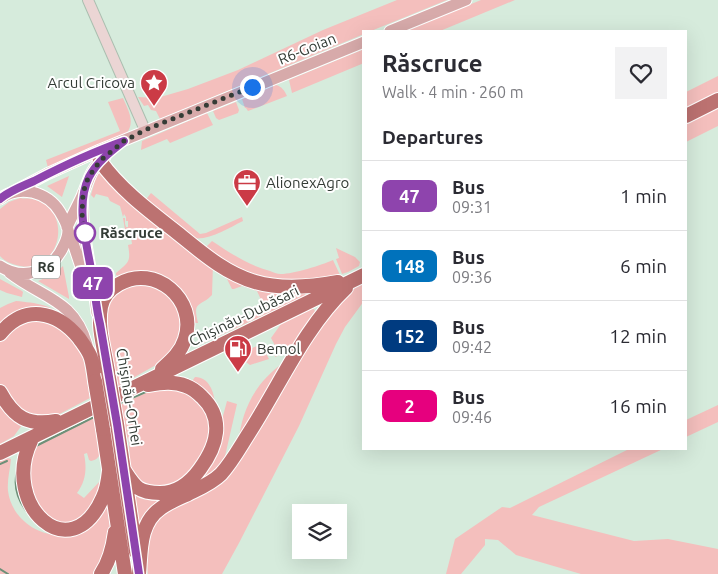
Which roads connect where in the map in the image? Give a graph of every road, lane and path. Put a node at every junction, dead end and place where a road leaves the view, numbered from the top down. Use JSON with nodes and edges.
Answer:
{"nodes":[{"id":1,"x":88,"y":0,"type":"edge"},
{"id":2,"x":466,"y":0,"type":"edge"},
{"id":3,"x":392,"y":30,"type":"edge"},
{"id":4,"x":362,"y":43,"type":"edge"},
{"id":5,"x":718,"y":100,"type":"edge"},
{"id":6,"x":687,"y":116,"type":"edge"},
{"id":7,"x":145,"y":130,"type":"junction"},
{"id":8,"x":124,"y":141,"type":"junction"},
{"id":9,"x":100,"y":161,"type":"junction"},
{"id":10,"x":15,"y":191,"type":"junction"},
{"id":11,"x":83,"y":193,"type":"junction"},
{"id":12,"x":1,"y":197,"type":"edge"},
{"id":13,"x":68,"y":231,"type":"junction"},
{"id":14,"x":87,"y":243,"type":"junction"},
{"id":15,"x":2,"y":267,"type":"edge"},
{"id":16,"x":360,"y":277,"type":"edge"},
{"id":17,"x":98,"y":318,"type":"junction"},
{"id":18,"x":0,"y":334,"type":"edge"},
{"id":19,"x":91,"y":357,"type":"junction"},
{"id":20,"x":151,"y":380,"type":"junction"},
{"id":21,"x":138,"y":386,"type":"junction"},
{"id":22,"x":0,"y":392,"type":"edge"},
{"id":23,"x":72,"y":418,"type":"junction"},
{"id":24,"x":36,"y":435,"type":"junction"},
{"id":25,"x":0,"y":453,"type":"edge"},
{"id":26,"x":124,"y":470,"type":"junction"},
{"id":27,"x":110,"y":471,"type":"junction"},
{"id":28,"x":116,"y":517,"type":"junction"},
{"id":29,"x":101,"y":574,"type":"edge"},
{"id":30,"x":125,"y":574,"type":"edge"},
{"id":31,"x":139,"y":574,"type":"edge"}],
"edges":[{"from":1,"to":7,"type":"street"},
{"from":2,"to":3,"type":"main road"},
{"from":4,"to":7,"type":"main road","name":"R6-Goian"},
{"from":5,"to":6,"type":"highway"},
{"from":7,"to":8,"type":"main road","name":"R6-Goian"},
{"from":8,"to":9,"type":"main road","name":"R6-Goian"},
{"from":8,"to":10,"type":"main road","name":"R6-Goian"},
{"from":9,"to":11,"type":"main road","name":"R6-Goian"},
{"from":9,"to":16,"type":"highway"},
{"from":10,"to":12,"type":"main road","name":"R6-Goian"},
{"from":10,"to":13,"type":"main road","number":"R6"},
{"from":11,"to":13,"type":"main road","name":"R6-Goian"},
{"from":11,"to":14,"type":"main road"},
{"from":13,"to":14,"type":"main road"},
{"from":13,"to":15,"type":"main road","number":"R6"},
{"from":13,"to":17,"type":"main road","name":"Chișinău-Orhei","number":"R6"},
{"from":14,"to":17,"type":"main road"},
{"from":15,"to":19,"type":"main road","name":"Chișinău-Orhei","number":"R6"},
{"from":16,"to":20,"type":"highway","name":"Chișinău-Dubăsari"},
{"from":16,"to":31,"type":"highway"},
{"from":17,"to":20,"type":"highway"},
{"from":17,"to":26,"type":"highway","name":"Chișinău-Orhei","number":"R6","bridge":true},
{"from":18,"to":19,"type":"highway"},
{"from":19,"to":27,"type":"highway","name":"Chișinău-Orhei","number":"R6","bridge":true},
{"from":20,"to":21,"type":"highway","name":"Chișinău-Dubăsari"},
{"from":21,"to":23,"type":"highway","name":"Chișinău-Dubăsari"},
{"from":21,"to":26,"type":"highway"},
{"from":22,"to":23,"type":"highway"},
{"from":23,"to":24,"type":"highway"},
{"from":24,"to":25,"type":"highway"},
{"from":24,"to":27,"type":"highway"},
{"from":26,"to":31,"type":"highway","name":"Chișinău-Orhei","number":"R6"},
{"from":27,"to":28,"type":"highway","name":"Chișinău-Orhei","number":"R6"},
{"from":28,"to":29,"type":"highway"},
{"from":28,"to":30,"type":"highway","name":"Chișinău-Orhei","number":"R6"}]}
